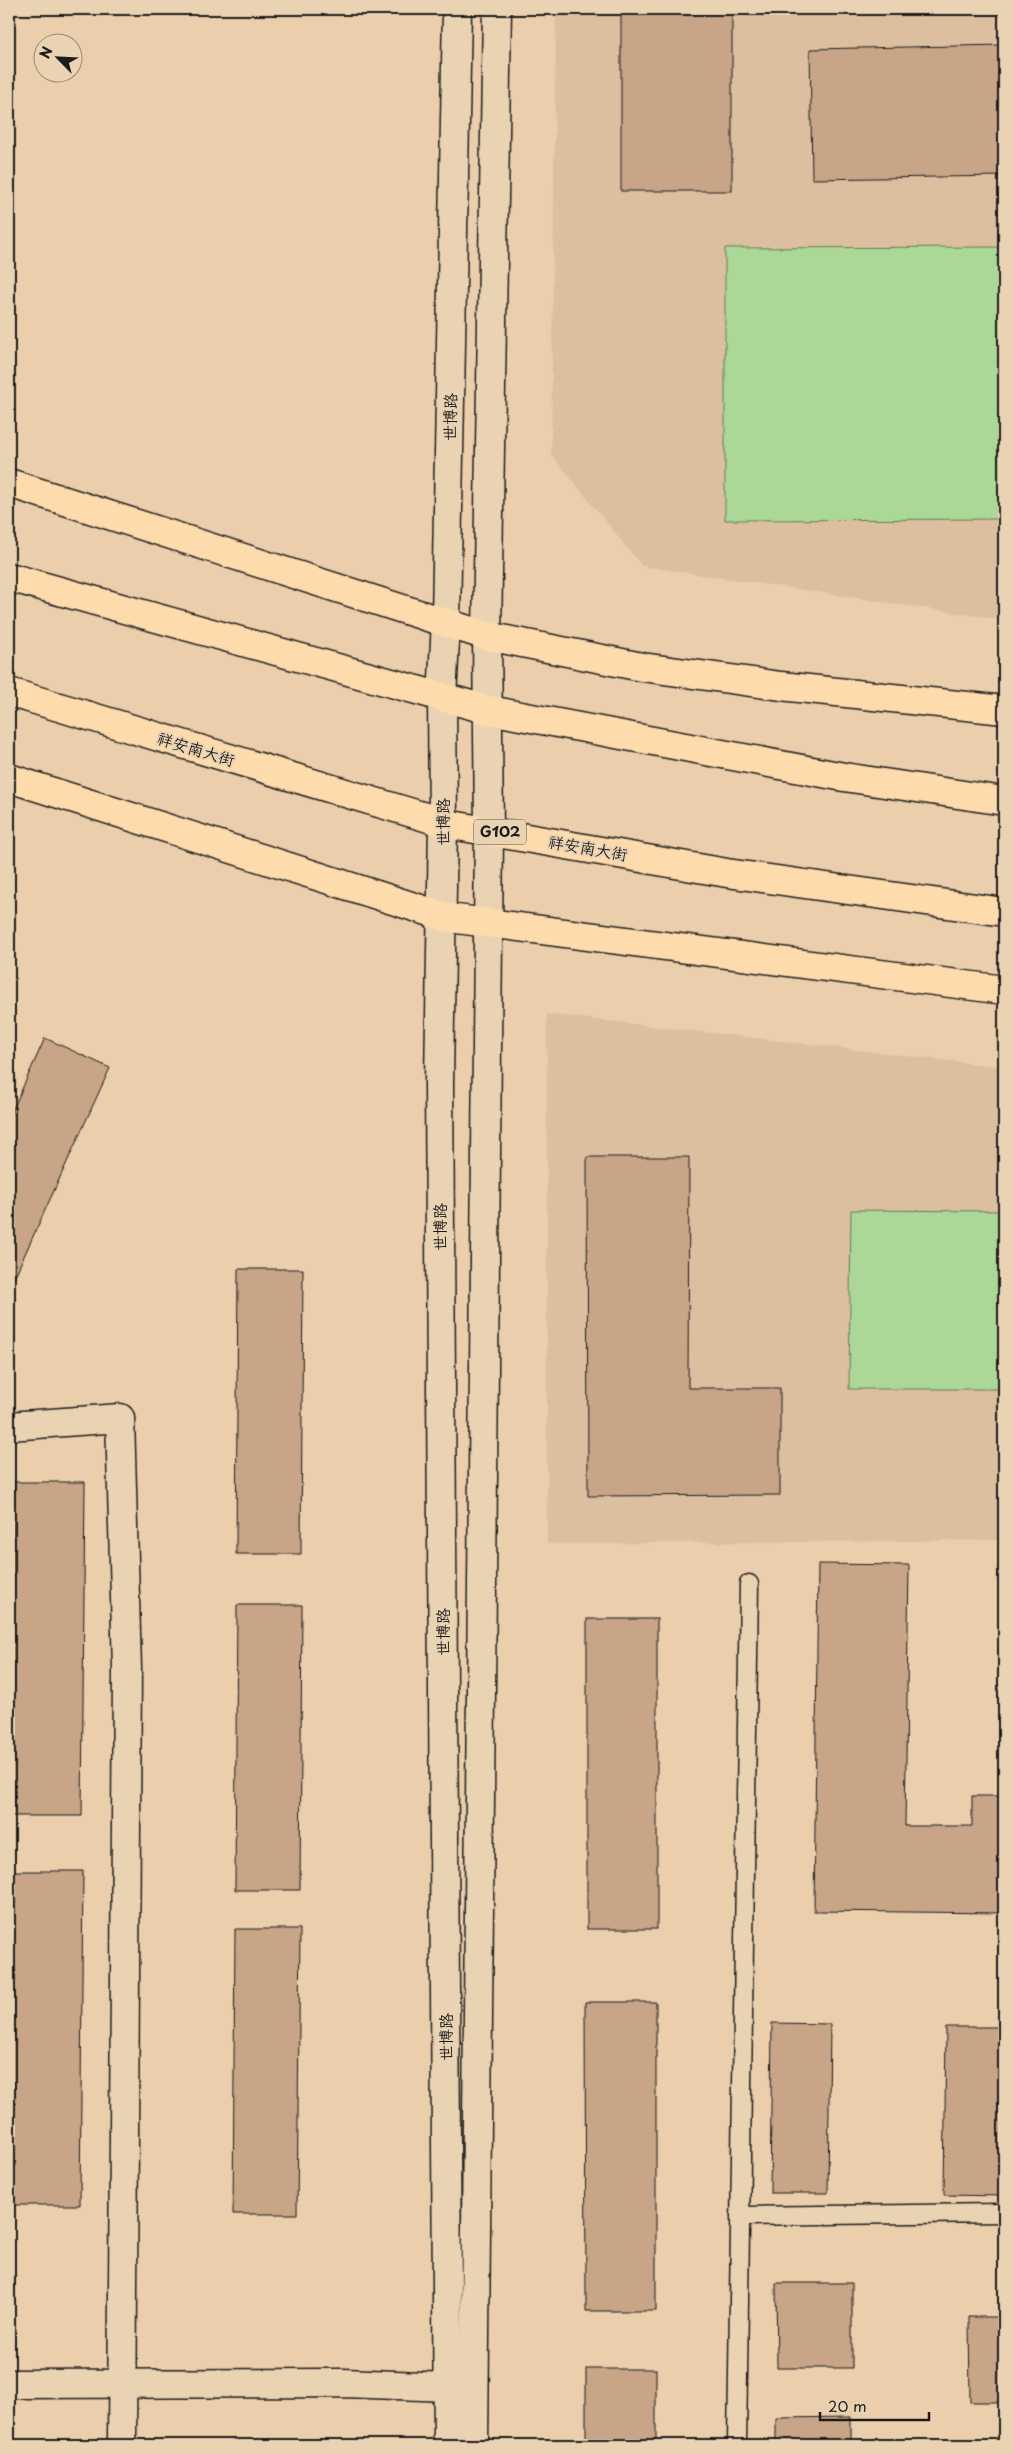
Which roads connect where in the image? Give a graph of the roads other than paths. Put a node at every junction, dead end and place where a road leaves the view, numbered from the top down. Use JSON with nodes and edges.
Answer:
{"nodes":[{"id":1,"x":457,"y":9,"type":"edge"},
{"id":2,"x":497,"y":9,"type":"edge"},
{"id":3,"x":9,"y":483,"type":"edge"},
{"id":4,"x":9,"y":577,"type":"edge"},
{"id":5,"x":446,"y":621,"type":"junction"},
{"id":6,"x":488,"y":636,"type":"junction"},
{"id":7,"x":9,"y":692,"type":"edge"},
{"id":8,"x":442,"y":698,"type":"junction"},
{"id":9,"x":489,"y":710,"type":"junction"},
{"id":10,"x":1004,"y":710,"type":"edge"},
{"id":11,"x":9,"y":778,"type":"edge"},
{"id":12,"x":1004,"y":801,"type":"edge"},
{"id":13,"x":443,"y":822,"type":"junction"},
{"id":14,"x":489,"y":830,"type":"junction"},
{"id":15,"x":1004,"y":912,"type":"edge"},
{"id":16,"x":441,"y":916,"type":"junction"},
{"id":17,"x":488,"y":923,"type":"junction"},
{"id":18,"x":1004,"y":990,"type":"edge"},
{"id":19,"x":9,"y":1426,"type":"edge"},
{"id":20,"x":749,"y":1584,"type":"dead end"},
{"id":21,"x":1004,"y":2214,"type":"edge"},
{"id":22,"x":740,"y":2216,"type":"junction"},
{"id":23,"x":9,"y":2384,"type":"edge"},
{"id":24,"x":122,"y":2384,"type":"junction"},
{"id":25,"x":449,"y":2387,"type":"junction"},
{"id":26,"x":122,"y":2445,"type":"edge"},
{"id":27,"x":448,"y":2445,"type":"edge"},
{"id":28,"x":474,"y":2445,"type":"edge"},
{"id":29,"x":737,"y":2445,"type":"edge"}],
"edges":[{"from":1,"to":5,"type":"main road","name":"世博路"},
{"from":2,"to":6,"type":"main road","name":"世博路"},
{"from":3,"to":5,"type":"highway"},
{"from":4,"to":8,"type":"highway"},
{"from":5,"to":6,"type":"highway"},
{"from":5,"to":8,"type":"main road","name":"世博路"},
{"from":6,"to":9,"type":"main road","name":"世博路"},
{"from":6,"to":10,"type":"highway"},
{"from":7,"to":13,"type":"highway","name":"祥安南大街","number":"G102"},
{"from":8,"to":9,"type":"highway"},
{"from":8,"to":13,"type":"main road","name":"世博路"},
{"from":9,"to":12,"type":"highway"},
{"from":9,"to":14,"type":"main road","name":"世博路"},
{"from":11,"to":16,"type":"highway"},
{"from":13,"to":14,"type":"highway","name":"祥安南大街","number":"G102"},
{"from":13,"to":16,"type":"main road","name":"世博路"},
{"from":14,"to":15,"type":"highway","name":"祥安南大街","number":"G102"},
{"from":14,"to":17,"type":"main road","name":"世博路"},
{"from":16,"to":17,"type":"highway"},
{"from":16,"to":25,"type":"main road","name":"世博路"},
{"from":17,"to":18,"type":"highway"},
{"from":17,"to":28,"type":"main road","name":"世博路"},
{"from":19,"to":24,"type":"main road"},
{"from":20,"to":22,"type":"lane"},
{"from":21,"to":22,"type":"lane"},
{"from":22,"to":29,"type":"lane"},
{"from":23,"to":24,"type":"main road"},
{"from":24,"to":25,"type":"main road"},
{"from":24,"to":26,"type":"main road"},
{"from":25,"to":27,"type":"main road","name":"世博路"}]}
